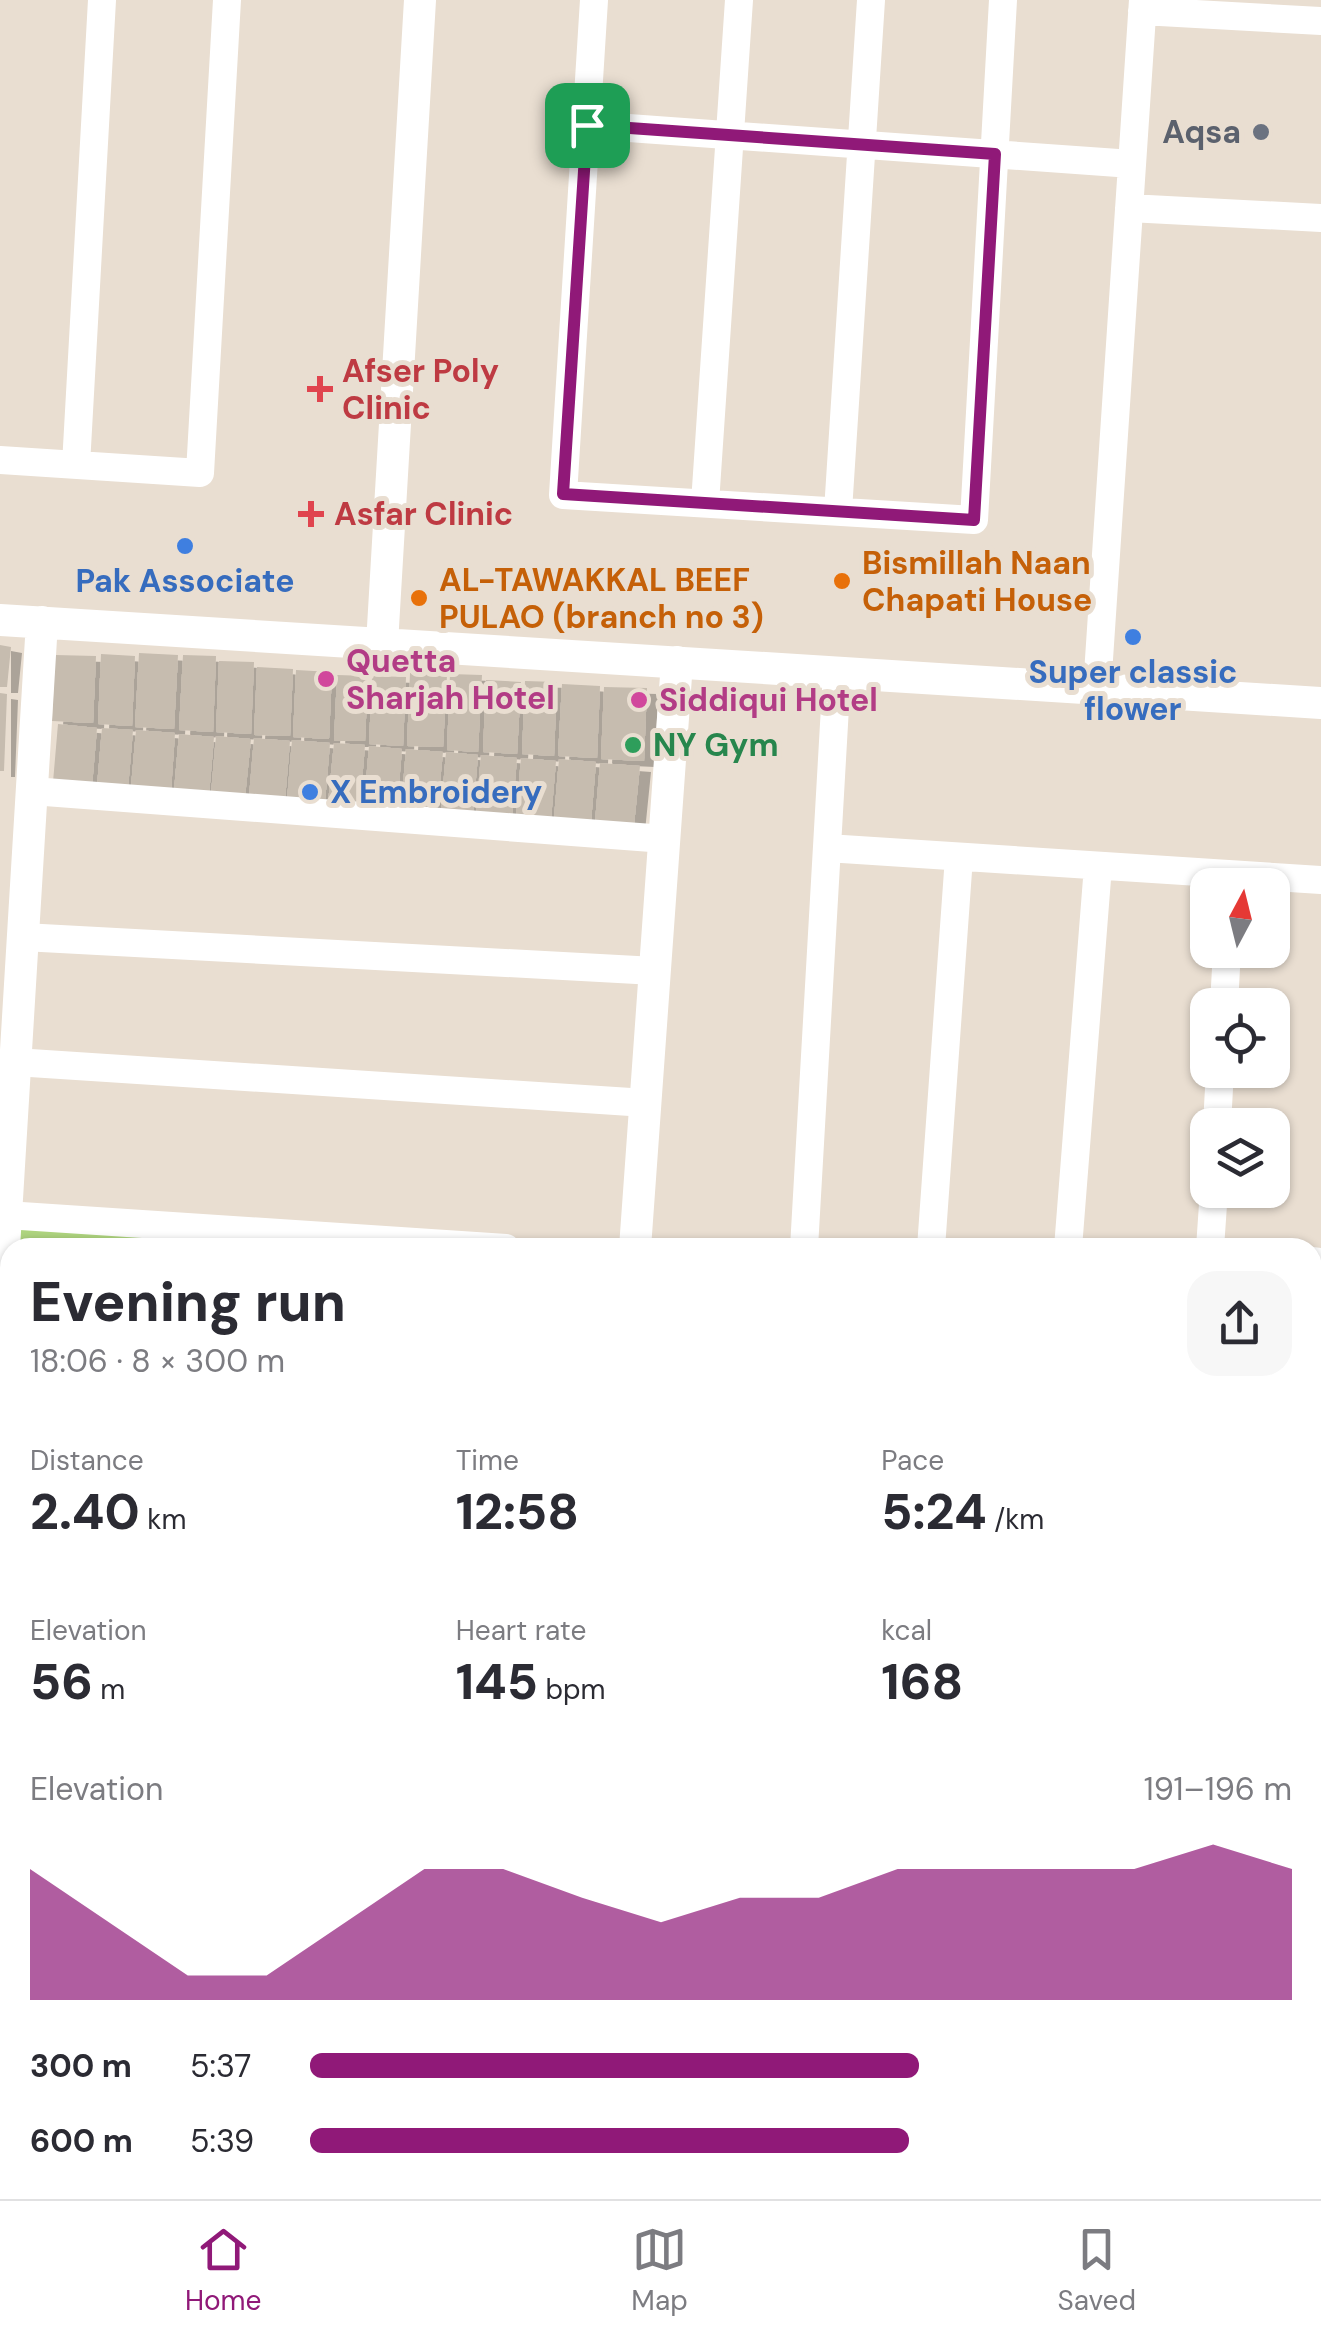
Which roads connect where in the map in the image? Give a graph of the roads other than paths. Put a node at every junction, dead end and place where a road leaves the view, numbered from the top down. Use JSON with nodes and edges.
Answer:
{"nodes":[{"id":1,"x":102,"y":0,"type":"edge"},
{"id":2,"x":226,"y":0,"type":"edge"},
{"id":3,"x":420,"y":0,"type":"edge"},
{"id":4,"x":594,"y":0,"type":"edge"},
{"id":5,"x":739,"y":0,"type":"edge"},
{"id":6,"x":871,"y":0,"type":"edge"},
{"id":7,"x":1003,"y":0,"type":"edge"},
{"id":8,"x":1143,"y":6,"type":"edge"},
{"id":9,"x":1321,"y":21,"type":"edge"},
{"id":10,"x":587,"y":125,"type":"junction"},
{"id":11,"x":729,"y":135,"type":"junction"},
{"id":12,"x":862,"y":144,"type":"junction"},
{"id":13,"x":995,"y":154,"type":"junction"},
{"id":14,"x":1132,"y":164,"type":"junction"},
{"id":15,"x":1129,"y":208,"type":"junction"},
{"id":16,"x":1321,"y":218,"type":"edge"},
{"id":17,"x":0,"y":460,"type":"edge"},
{"id":18,"x":76,"y":465,"type":"junction"},
{"id":19,"x":705,"y":503,"type":"junction"},
{"id":20,"x":838,"y":512,"type":"junction"},
{"id":21,"x":0,"y":620,"type":"edge"},
{"id":22,"x":42,"y":622,"type":"junction"},
{"id":23,"x":382,"y":644,"type":"junction"},
{"id":24,"x":677,"y":662,"type":"junction"},
{"id":25,"x":837,"y":672,"type":"junction"},
{"id":26,"x":1098,"y":689,"type":"junction"},
{"id":27,"x":1321,"y":703,"type":"edge"},
{"id":28,"x":32,"y":791,"type":"junction"},
{"id":29,"x":664,"y":840,"type":"junction"},
{"id":30,"x":827,"y":848,"type":"junction"},
{"id":31,"x":958,"y":857,"type":"junction"},
{"id":32,"x":1098,"y":866,"type":"junction"},
{"id":33,"x":1190,"y":876,"type":"edge"},
{"id":34,"x":1290,"y":880,"type":"edge"},
{"id":35,"x":1321,"y":880,"type":"edge"},
{"id":36,"x":23,"y":937,"type":"junction"},
{"id":37,"x":655,"y":971,"type":"junction"},
{"id":38,"x":15,"y":1062,"type":"junction"},
{"id":39,"x":646,"y":1103,"type":"junction"},
{"id":40,"x":1213,"y":1208,"type":"edge"},
{"id":41,"x":6,"y":1215,"type":"junction"},
{"id":42,"x":5,"y":1238,"type":"edge"},
{"id":43,"x":354,"y":1238,"type":"edge"},
{"id":44,"x":636,"y":1238,"type":"edge"},
{"id":45,"x":805,"y":1238,"type":"edge"},
{"id":46,"x":932,"y":1238,"type":"edge"},
{"id":47,"x":1069,"y":1238,"type":"edge"},
{"id":48,"x":1211,"y":1238,"type":"edge"}],
"edges":[{"from":1,"to":18,"type":"street"},
{"from":2,"to":18,"type":"street"},
{"from":3,"to":23,"type":"street"},
{"from":4,"to":10,"type":"street"},
{"from":5,"to":11,"type":"street"},
{"from":6,"to":12,"type":"street"},
{"from":7,"to":13,"type":"street"},
{"from":8,"to":9,"type":"street"},
{"from":8,"to":14,"type":"street"},
{"from":10,"to":11,"type":"street"},
{"from":10,"to":19,"type":"street"},
{"from":11,"to":12,"type":"street"},
{"from":11,"to":19,"type":"street"},
{"from":12,"to":13,"type":"street"},
{"from":12,"to":20,"type":"street"},
{"from":13,"to":14,"type":"street"},
{"from":13,"to":20,"type":"street"},
{"from":14,"to":15,"type":"street"},
{"from":15,"to":16,"type":"street"},
{"from":15,"to":26,"type":"street"},
{"from":17,"to":18,"type":"street"},
{"from":19,"to":20,"type":"street"},
{"from":21,"to":22,"type":"street"},
{"from":22,"to":23,"type":"street"},
{"from":22,"to":28,"type":"street"},
{"from":23,"to":24,"type":"street"},
{"from":24,"to":25,"type":"street"},
{"from":24,"to":29,"type":"street"},
{"from":25,"to":26,"type":"street"},
{"from":25,"to":30,"type":"street"},
{"from":26,"to":27,"type":"street"},
{"from":28,"to":29,"type":"street"},
{"from":28,"to":36,"type":"street"},
{"from":29,"to":37,"type":"street"},
{"from":30,"to":31,"type":"street"},
{"from":30,"to":45,"type":"street"},
{"from":31,"to":32,"type":"street"},
{"from":31,"to":46,"type":"street"},
{"from":32,"to":33,"type":"street"},
{"from":32,"to":47,"type":"street"},
{"from":34,"to":35,"type":"street"},
{"from":36,"to":37,"type":"street"},
{"from":36,"to":38,"type":"street"},
{"from":37,"to":39,"type":"street"},
{"from":38,"to":39,"type":"street"},
{"from":38,"to":41,"type":"street"},
{"from":39,"to":44,"type":"street"},
{"from":40,"to":48,"type":"street"},
{"from":41,"to":42,"type":"street"},
{"from":41,"to":43,"type":"street"}]}
